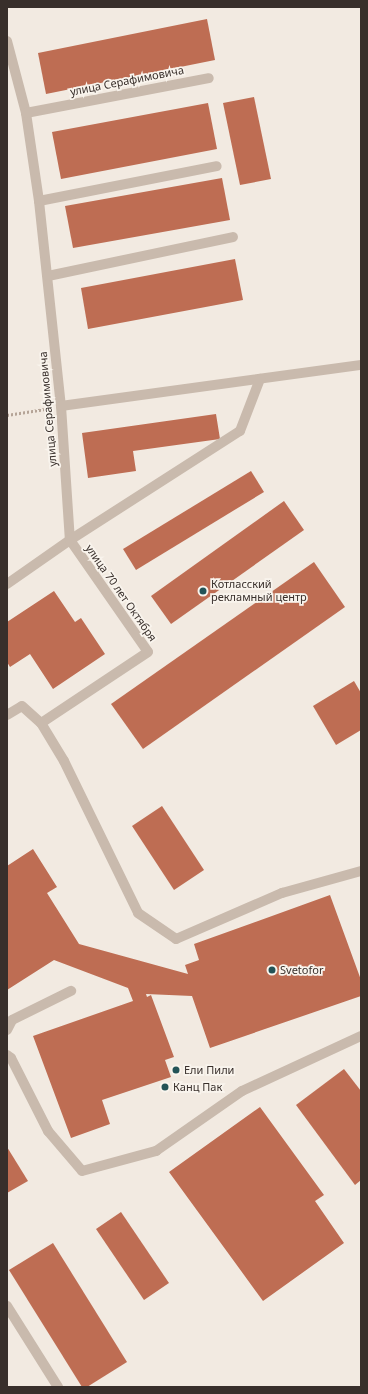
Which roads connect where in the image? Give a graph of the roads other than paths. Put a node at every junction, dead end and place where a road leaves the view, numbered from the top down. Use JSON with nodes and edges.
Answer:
{"nodes":[{"id":1,"x":7,"y":41,"type":"edge"},
{"id":2,"x":209,"y":78,"type":"dead end"},
{"id":3,"x":26,"y":113,"type":"junction"},
{"id":4,"x":217,"y":166,"type":"dead end"},
{"id":5,"x":39,"y":201,"type":"junction"},
{"id":6,"x":233,"y":237,"type":"dead end"},
{"id":7,"x":48,"y":276,"type":"junction"},
{"id":8,"x":361,"y":365,"type":"edge"},
{"id":9,"x":260,"y":379,"type":"junction"},
{"id":10,"x":61,"y":406,"type":"junction"},
{"id":11,"x":70,"y":540,"type":"junction"},
{"id":12,"x":7,"y":584,"type":"edge"},
{"id":13,"x":7,"y":715,"type":"edge"},
{"id":14,"x":41,"y":723,"type":"junction"},
{"id":15,"x":361,"y":871,"type":"edge"},
{"id":16,"x":71,"y":991,"type":"dead end"},
{"id":17,"x":7,"y":1030,"type":"edge"},
{"id":18,"x":361,"y":1036,"type":"edge"},
{"id":19,"x":7,"y":1056,"type":"edge"},
{"id":20,"x":7,"y":1306,"type":"edge"},
{"id":21,"x":58,"y":1387,"type":"edge"}],
"edges":[{"from":1,"to":3,"type":"street","name":"улица Серафимовича"},
{"from":2,"to":3,"type":"street","name":"улица Серафимовича"},
{"from":3,"to":5,"type":"street","name":"улица Серафимовича"},
{"from":4,"to":5,"type":"street"},
{"from":5,"to":7,"type":"street","name":"улица Серафимовича"},
{"from":6,"to":7,"type":"street"},
{"from":7,"to":10,"type":"street","name":"улица Серафимовича"},
{"from":8,"to":9,"type":"street"},
{"from":9,"to":10,"type":"street"},
{"from":9,"to":11,"type":"street","name":"улица 70 лет Октября"},
{"from":10,"to":11,"type":"street","name":"улица Серафимовича"},
{"from":11,"to":12,"type":"street","name":"улица 70 лет Октября"},
{"from":11,"to":14,"type":"street","name":"улица 70 лет Октября"},
{"from":13,"to":14,"type":"street"},
{"from":14,"to":15,"type":"street"},
{"from":16,"to":17,"type":"street"},
{"from":18,"to":19,"type":"street"},
{"from":20,"to":21,"type":"street"}]}
